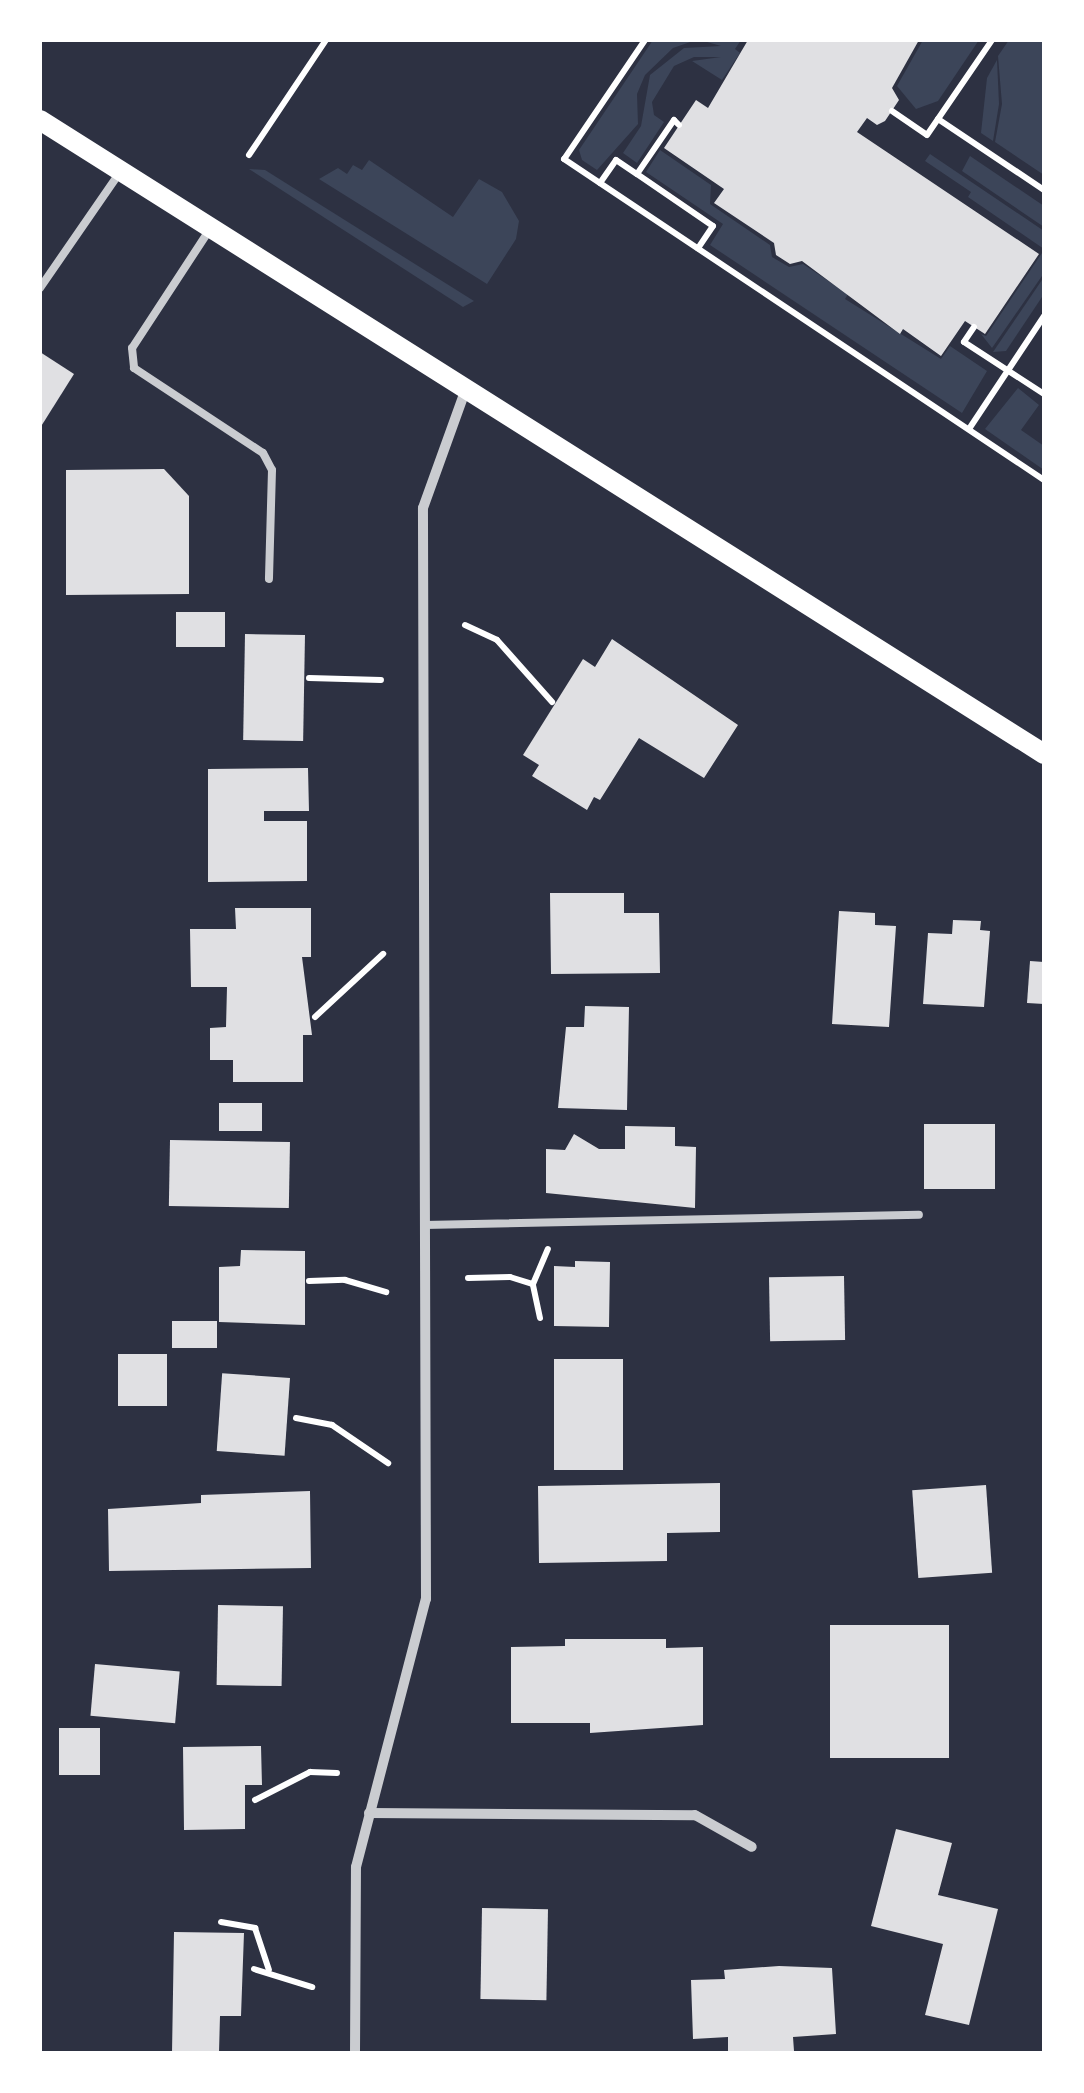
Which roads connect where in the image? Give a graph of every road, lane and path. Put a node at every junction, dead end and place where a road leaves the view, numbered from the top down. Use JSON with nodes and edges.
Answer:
{"nodes":[{"id":1,"x":326,"y":40,"type":"edge"},
{"id":2,"x":645,"y":40,"type":"edge"},
{"id":3,"x":992,"y":40,"type":"edge"},
{"id":4,"x":892,"y":111,"type":"dead end"},
{"id":5,"x":938,"y":119,"type":"junction"},
{"id":6,"x":40,"y":120,"type":"edge"},
{"id":7,"x":680,"y":125,"type":"dead end"},
{"id":8,"x":248,"y":156,"type":"dead end"},
{"id":9,"x":120,"y":172,"type":"junction"},
{"id":10,"x":638,"y":174,"type":"junction"},
{"id":11,"x":600,"y":183,"type":"junction"},
{"id":12,"x":1044,"y":190,"type":"edge"},
{"id":13,"x":210,"y":228,"type":"junction"},
{"id":14,"x":698,"y":248,"type":"junction"},
{"id":15,"x":40,"y":288,"type":"edge"},
{"id":16,"x":1044,"y":316,"type":"edge"},
{"id":17,"x":974,"y":327,"type":"dead end"},
{"id":18,"x":1007,"y":370,"type":"junction"},
{"id":19,"x":467,"y":386,"type":"junction"},
{"id":20,"x":1044,"y":394,"type":"edge"},
{"id":21,"x":969,"y":429,"type":"junction"},
{"id":22,"x":1044,"y":480,"type":"edge"},
{"id":23,"x":269,"y":580,"type":"dead end"},
{"id":24,"x":466,"y":625,"type":"dead end"},
{"id":25,"x":309,"y":678,"type":"dead end"},
{"id":26,"x":381,"y":680,"type":"dead end"},
{"id":27,"x":552,"y":702,"type":"dead end"},
{"id":28,"x":1044,"y":754,"type":"edge"},
{"id":29,"x":383,"y":954,"type":"dead end"},
{"id":30,"x":314,"y":1017,"type":"dead end"},
{"id":31,"x":918,"y":1215,"type":"dead end"},
{"id":32,"x":424,"y":1225,"type":"junction"},
{"id":33,"x":542,"y":1255,"type":"dead end"},
{"id":34,"x":468,"y":1278,"type":"dead end"},
{"id":35,"x":309,"y":1282,"type":"dead end"},
{"id":36,"x":536,"y":1288,"type":"junction"},
{"id":37,"x":386,"y":1292,"type":"dead end"},
{"id":38,"x":540,"y":1318,"type":"dead end"},
{"id":39,"x":296,"y":1418,"type":"dead end"},
{"id":40,"x":388,"y":1463,"type":"dead end"},
{"id":41,"x":336,"y":1773,"type":"dead end"},
{"id":42,"x":254,"y":1800,"type":"dead end"},
{"id":43,"x":368,"y":1813,"type":"junction"},
{"id":44,"x":752,"y":1847,"type":"dead end"},
{"id":45,"x":221,"y":1922,"type":"dead end"},
{"id":46,"x":254,"y":1969,"type":"dead end"},
{"id":47,"x":269,"y":1970,"type":"junction"},
{"id":48,"x":312,"y":1987,"type":"dead end"},
{"id":49,"x":356,"y":2053,"type":"edge"}],
"edges":[{"from":1,"to":8,"type":"path"},
{"from":2,"to":11,"type":"path"},
{"from":3,"to":5,"type":"path"},
{"from":4,"to":5,"type":"path"},
{"from":5,"to":12,"type":"path"},
{"from":6,"to":9,"type":"main road"},
{"from":7,"to":10,"type":"path"},
{"from":9,"to":13,"type":"main road"},
{"from":9,"to":15,"type":"lane"},
{"from":10,"to":11,"type":"path"},
{"from":10,"to":14,"type":"path"},
{"from":11,"to":14,"type":"path"},
{"from":13,"to":19,"type":"main road"},
{"from":13,"to":23,"type":"lane"},
{"from":14,"to":21,"type":"path"},
{"from":16,"to":18,"type":"path"},
{"from":17,"to":18,"type":"path"},
{"from":18,"to":20,"type":"path"},
{"from":18,"to":21,"type":"path"},
{"from":19,"to":28,"type":"main road"},
{"from":19,"to":32,"type":"street"},
{"from":21,"to":22,"type":"path"},
{"from":24,"to":27,"type":"path"},
{"from":25,"to":26,"type":"path"},
{"from":29,"to":30,"type":"path"},
{"from":31,"to":32,"type":"lane"},
{"from":32,"to":43,"type":"street"},
{"from":33,"to":36,"type":"path"},
{"from":34,"to":36,"type":"path"},
{"from":35,"to":37,"type":"path"},
{"from":36,"to":38,"type":"path"},
{"from":39,"to":40,"type":"path"},
{"from":41,"to":42,"type":"path"},
{"from":43,"to":44,"type":"street"},
{"from":43,"to":49,"type":"street"},
{"from":45,"to":47,"type":"path"},
{"from":46,"to":47,"type":"path"},
{"from":47,"to":48,"type":"path"}]}
